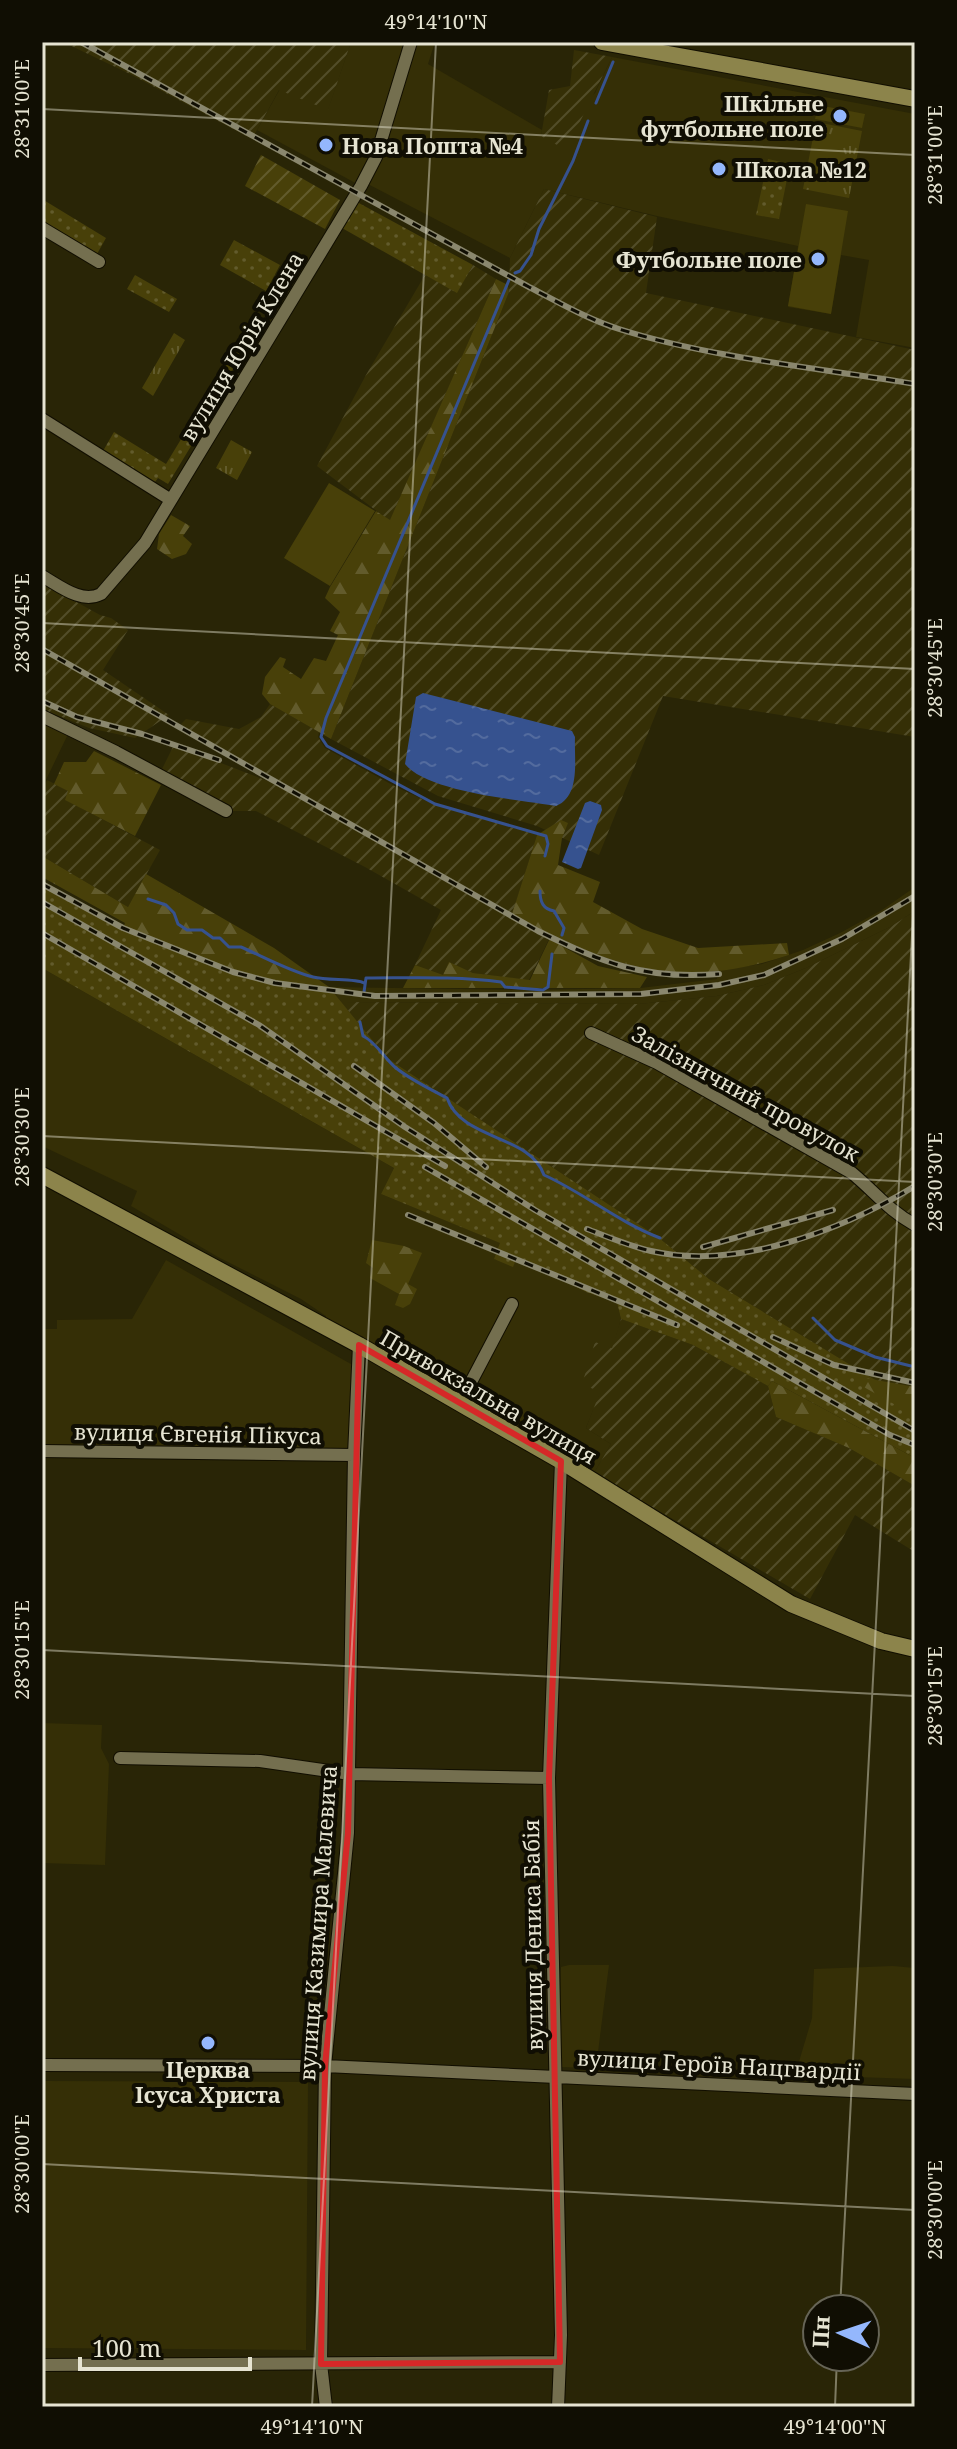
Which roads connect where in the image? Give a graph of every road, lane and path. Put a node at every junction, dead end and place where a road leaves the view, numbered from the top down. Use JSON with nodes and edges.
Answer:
{"nodes":[{"id":1,"x":411,"y":42,"type":"edge"},
{"id":2,"x":603,"y":42,"type":"edge"},
{"id":3,"x":915,"y":99,"type":"edge"},
{"id":4,"x":42,"y":228,"type":"edge"},
{"id":5,"x":99,"y":262,"type":"dead end"},
{"id":6,"x":42,"y":419,"type":"edge"},
{"id":7,"x":171,"y":500,"type":"junction"},
{"id":8,"x":42,"y":576,"type":"edge"},
{"id":9,"x":42,"y":716,"type":"edge"},
{"id":10,"x":226,"y":811,"type":"dead end"},
{"id":11,"x":591,"y":1033,"type":"dead end"},
{"id":12,"x":42,"y":1175,"type":"edge"},
{"id":13,"x":915,"y":1225,"type":"edge"},
{"id":14,"x":512,"y":1304,"type":"dead end"},
{"id":15,"x":359,"y":1345,"type":"junction"},
{"id":16,"x":460,"y":1403,"type":"junction"},
{"id":17,"x":42,"y":1451,"type":"edge"},
{"id":18,"x":354,"y":1455,"type":"junction"},
{"id":19,"x":561,"y":1461,"type":"junction"},
{"id":20,"x":915,"y":1649,"type":"edge"},
{"id":21,"x":120,"y":1758,"type":"dead end"},
{"id":22,"x":350,"y":1774,"type":"junction"},
{"id":23,"x":549,"y":1778,"type":"junction"},
{"id":24,"x":42,"y":2065,"type":"edge"},
{"id":25,"x":325,"y":2066,"type":"junction"},
{"id":26,"x":554,"y":2076,"type":"junction"},
{"id":27,"x":915,"y":2094,"type":"edge"},
{"id":28,"x":560,"y":2362,"type":"junction"},
{"id":29,"x":321,"y":2364,"type":"junction"},
{"id":30,"x":42,"y":2365,"type":"edge"},
{"id":31,"x":326,"y":2407,"type":"edge"},
{"id":32,"x":558,"y":2407,"type":"edge"}],
"edges":[{"from":1,"to":7,"type":"street","name":"вулиця Юрія Клена"},
{"from":2,"to":3,"type":"main road"},
{"from":4,"to":5,"type":"street"},
{"from":6,"to":7,"type":"street"},
{"from":7,"to":8,"type":"street","name":"вулиця Юрія Клена"},
{"from":9,"to":10,"type":"street"},
{"from":11,"to":13,"type":"street","name":"Залізничний провулок"},
{"from":12,"to":15,"type":"main road","name":"Привокзальна вулиця"},
{"from":14,"to":16,"type":"street"},
{"from":15,"to":16,"type":"main road","name":"Привокзальна вулиця"},
{"from":15,"to":18,"type":"street","name":"вулиця Казимира Малевича"},
{"from":16,"to":19,"type":"main road","name":"Привокзальна вулиця"},
{"from":17,"to":18,"type":"street","name":"вулиця Євгенія Пікуса"},
{"from":18,"to":22,"type":"street","name":"вулиця Казимира Малевича"},
{"from":19,"to":20,"type":"main road","name":"Привокзальна вулиця"},
{"from":19,"to":23,"type":"street","name":"вулиця Дениса Бабія"},
{"from":21,"to":22,"type":"street"},
{"from":22,"to":23,"type":"street"},
{"from":22,"to":25,"type":"street","name":"вулиця Казимира Малевича"},
{"from":23,"to":26,"type":"street","name":"вулиця Дениса Бабія"},
{"from":24,"to":25,"type":"street","name":"вулиця Героїв Нацгвардії"},
{"from":25,"to":26,"type":"street","name":"вулиця Героїв Нацгвардії"},
{"from":25,"to":29,"type":"street","name":"вулиця Казимира Малевича"},
{"from":26,"to":27,"type":"street","name":"вулиця Героїв Нацгвардії"},
{"from":26,"to":28,"type":"street","name":"вулиця Дениса Бабія"},
{"from":28,"to":29,"type":"street"},
{"from":28,"to":32,"type":"street","name":"вулиця Дениса Бабія"},
{"from":29,"to":30,"type":"street"},
{"from":29,"to":31,"type":"street","name":"вулиця Казимира Малевича"}]}
